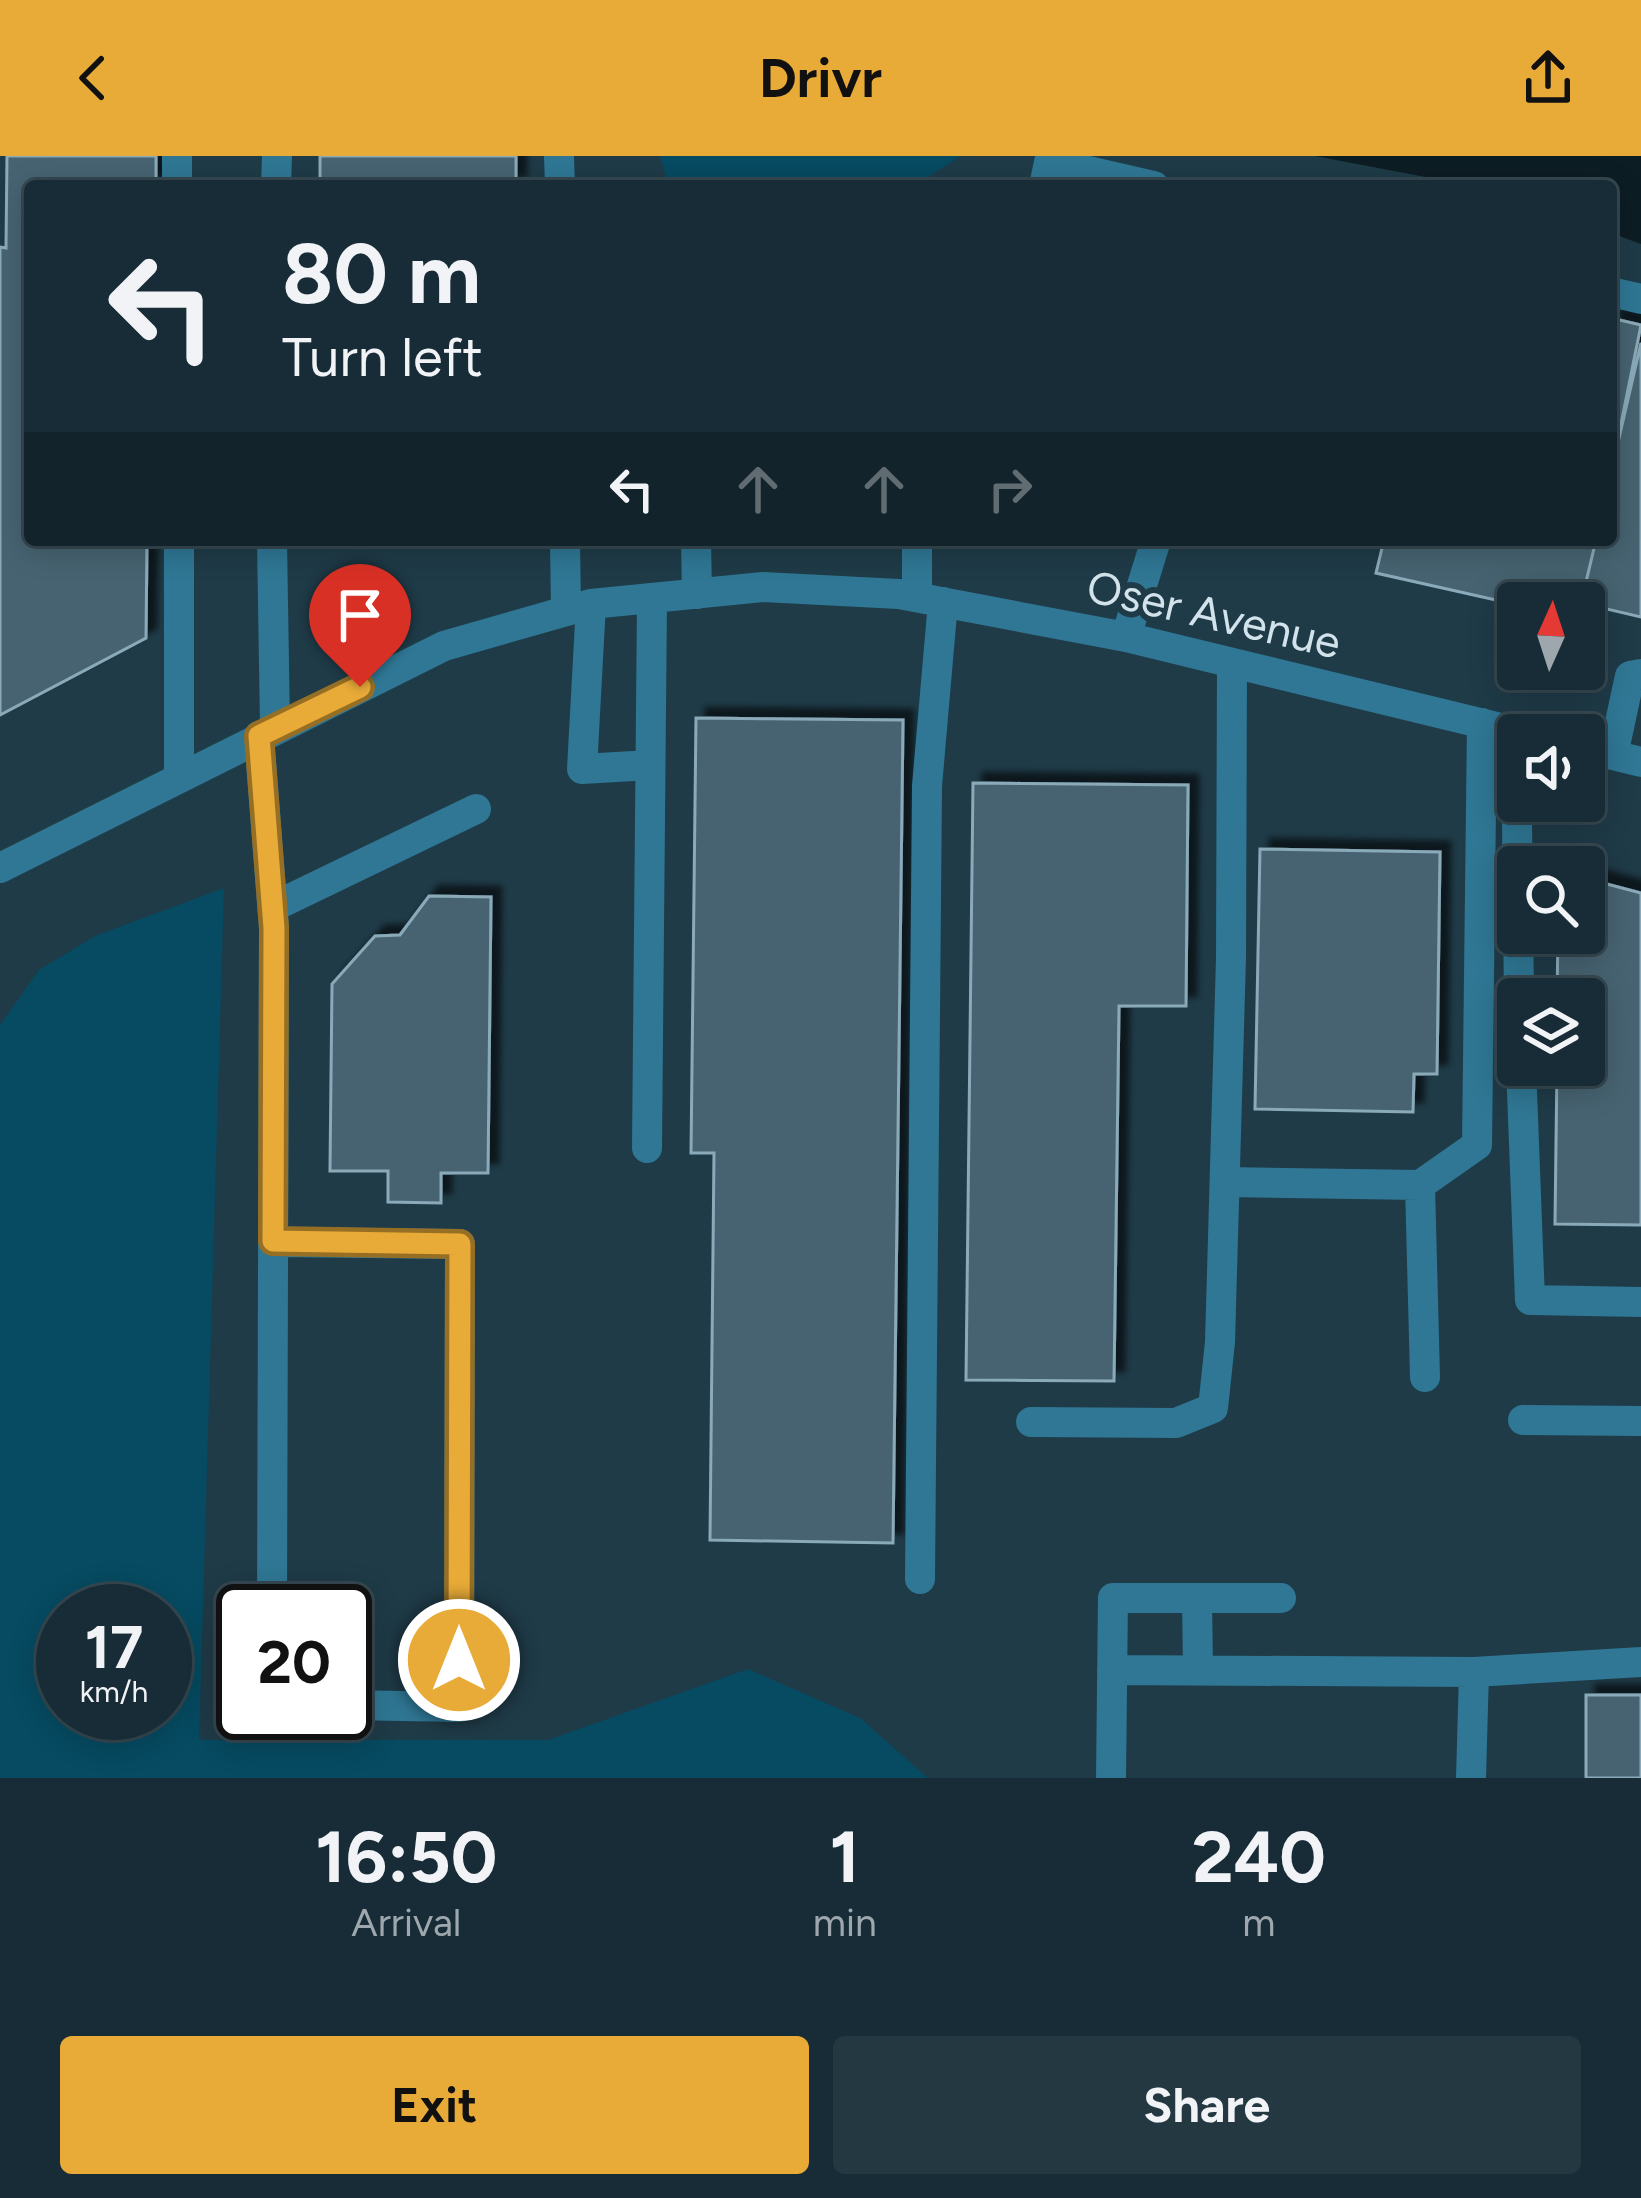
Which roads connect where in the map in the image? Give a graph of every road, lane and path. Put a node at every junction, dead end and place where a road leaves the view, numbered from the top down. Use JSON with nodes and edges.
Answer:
{"nodes":[{"id":1,"x":1045,"y":180,"type":"edge"},
{"id":2,"x":1127,"y":180,"type":"edge"},
{"id":3,"x":178,"y":546,"type":"edge"},
{"id":4,"x":272,"y":546,"type":"edge"},
{"id":5,"x":566,"y":546,"type":"edge"},
{"id":6,"x":696,"y":546,"type":"edge"},
{"id":7,"x":918,"y":546,"type":"edge"},
{"id":8,"x":1154,"y":546,"type":"edge"},
{"id":9,"x":697,"y":594,"type":"junction"},
{"id":10,"x":930,"y":600,"type":"junction"},
{"id":11,"x":652,"y":601,"type":"junction"},
{"id":12,"x":578,"y":607,"type":"junction"},
{"id":13,"x":1126,"y":637,"type":"junction"},
{"id":14,"x":1232,"y":663,"type":"junction"},
{"id":15,"x":1641,"y":674,"type":"edge"},
{"id":16,"x":1482,"y":723,"type":"junction"},
{"id":17,"x":1497,"y":727,"type":"edge"},
{"id":18,"x":267,"y":731,"type":"junction"},
{"id":19,"x":1613,"y":755,"type":"edge"},
{"id":20,"x":650,"y":765,"type":"junction"},
{"id":21,"x":179,"y":778,"type":"junction"},
{"id":22,"x":476,"y":808,"type":"dead end"},
{"id":23,"x":1521,"y":822,"type":"edge"},
{"id":24,"x":0,"y":868,"type":"edge"},
{"id":25,"x":273,"y":907,"type":"junction"},
{"id":26,"x":1519,"y":978,"type":"edge"},
{"id":27,"x":1523,"y":1086,"type":"edge"},
{"id":28,"x":647,"y":1148,"type":"dead end"},
{"id":29,"x":1225,"y":1182,"type":"junction"},
{"id":30,"x":1420,"y":1185,"type":"junction"},
{"id":31,"x":273,"y":1241,"type":"junction"},
{"id":32,"x":1641,"y":1302,"type":"edge"},
{"id":33,"x":1425,"y":1378,"type":"dead end"},
{"id":34,"x":1522,"y":1420,"type":"dead end"},
{"id":35,"x":1641,"y":1421,"type":"edge"},
{"id":36,"x":1031,"y":1422,"type":"dead end"},
{"id":37,"x":920,"y":1580,"type":"dead end"},
{"id":38,"x":272,"y":1584,"type":"edge"},
{"id":39,"x":1197,"y":1598,"type":"junction"},
{"id":40,"x":1280,"y":1598,"type":"dead end"},
{"id":41,"x":1641,"y":1662,"type":"edge"},
{"id":42,"x":1112,"y":1670,"type":"junction"},
{"id":43,"x":1198,"y":1670,"type":"junction"},
{"id":44,"x":1474,"y":1672,"type":"junction"},
{"id":45,"x":372,"y":1705,"type":"edge"},
{"id":46,"x":1111,"y":1778,"type":"edge"},
{"id":47,"x":1471,"y":1778,"type":"edge"}],
"edges":[{"from":1,"to":2,"type":"street"},
{"from":3,"to":21,"type":"street"},
{"from":4,"to":18,"type":"street"},
{"from":5,"to":12,"type":"street"},
{"from":6,"to":9,"type":"street"},
{"from":7,"to":10,"type":"street"},
{"from":8,"to":13,"type":"street"},
{"from":9,"to":10,"type":"street","name":"Oser Avenue"},
{"from":9,"to":11,"type":"street","name":"Oser Avenue"},
{"from":10,"to":13,"type":"street","name":"Oser Avenue"},
{"from":10,"to":37,"type":"street"},
{"from":11,"to":12,"type":"street","name":"Oser Avenue"},
{"from":11,"to":20,"type":"street"},
{"from":12,"to":18,"type":"street","name":"Oser Avenue"},
{"from":12,"to":20,"type":"street"},
{"from":13,"to":14,"type":"street","name":"Oser Avenue"},
{"from":14,"to":16,"type":"street","name":"Oser Avenue"},
{"from":14,"to":29,"type":"street"},
{"from":15,"to":19,"type":"street"},
{"from":16,"to":17,"type":"street","name":"Oser Avenue"},
{"from":16,"to":30,"type":"street"},
{"from":18,"to":21,"type":"street","name":"Oser Avenue"},
{"from":18,"to":25,"type":"street"},
{"from":20,"to":28,"type":"street"},
{"from":21,"to":24,"type":"street","name":"Oser Avenue"},
{"from":22,"to":25,"type":"street"},
{"from":23,"to":26,"type":"street"},
{"from":25,"to":31,"type":"street"},
{"from":27,"to":32,"type":"street"},
{"from":29,"to":30,"type":"street"},
{"from":29,"to":36,"type":"street"},
{"from":30,"to":33,"type":"street"},
{"from":31,"to":38,"type":"street"},
{"from":31,"to":45,"type":"street"},
{"from":34,"to":35,"type":"street"},
{"from":39,"to":40,"type":"street"},
{"from":39,"to":42,"type":"street"},
{"from":39,"to":43,"type":"street"},
{"from":41,"to":44,"type":"street"},
{"from":42,"to":43,"type":"street"},
{"from":42,"to":46,"type":"street"},
{"from":43,"to":44,"type":"street"},
{"from":44,"to":47,"type":"street"}]}
